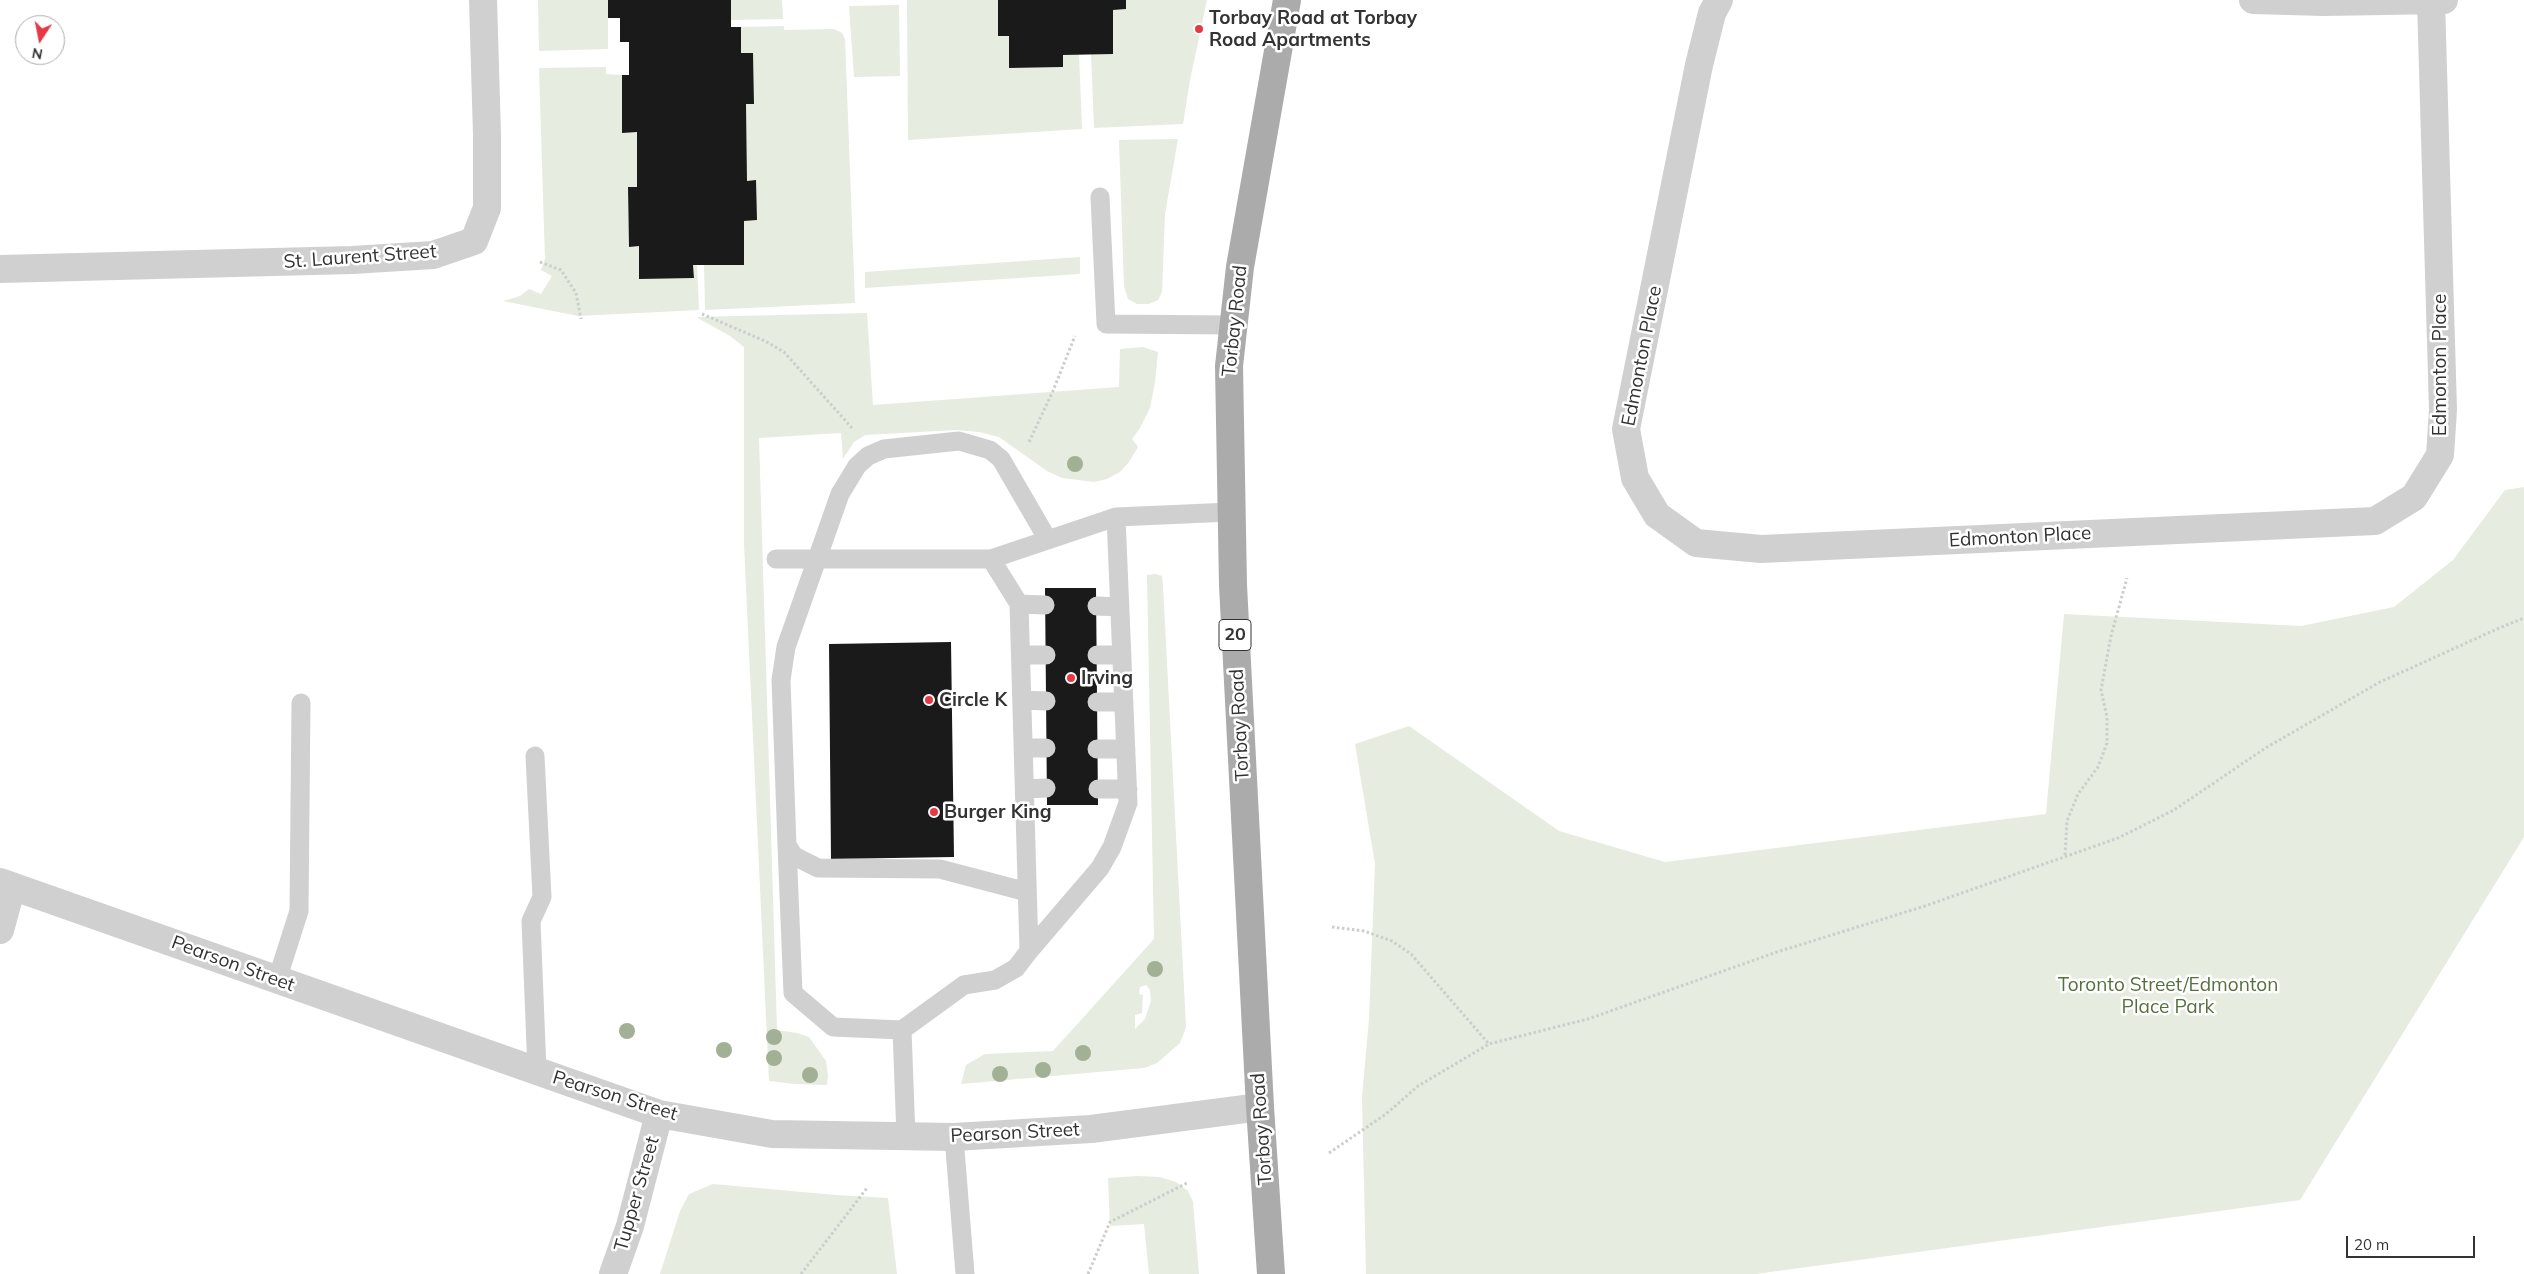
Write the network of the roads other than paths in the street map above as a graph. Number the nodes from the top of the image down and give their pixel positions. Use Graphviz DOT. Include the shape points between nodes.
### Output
graph roads {
  1 [pos="483,0"];
  2 [pos="1287,0"];
  3 [pos="1720,0"];
  4 [pos="2252,0"];
  5 [pos="2437,0"];
  6 [pos="1100,197"];
  7 [pos="0,269"];
  8 [pos="1233,325"];
  9 [pos="1231,512"];
  10 [pos="1116,517"];
  11 [pos="1048,540"];
  12 [pos="776,559"];
  13 [pos="817,559"];
  14 [pos="991,559"];
  15 [pos="1020,604"];
  16 [pos="1045,605"];
  17 [pos="1097,606"];
  18 [pos="1120,607"];
  19 [pos="1022,655"];
  20 [pos="1046,655"];
  21 [pos="1097,655"];
  22 [pos="1122,655"];
  23 [pos="1022,700"];
  24 [pos="1046,701"];
  25 [pos="1097,702"];
  26 [pos="1124,702"];
  27 [pos="301,703"];
  28 [pos="1024,748"];
  29 [pos="1046,748"];
  30 [pos="1097,749"];
  31 [pos="1126,749"];
  32 [pos="535,756"];
  33 [pos="1046,788"];
  34 [pos="1025,789"];
  35 [pos="1098,789"];
  36 [pos="1128,789"];
  37 [pos="787,845"];
  38 [pos="6,884"];
  39 [pos="1027,892"];
  40 [pos="0,930"];
  41 [pos="1029,951"];
  42 [pos="277,980"];
  43 [pos="902,1030"];
  44 [pos="537,1072"];
  45 [pos="1260,1107"];
  46 [pos="659,1114"];
  47 [pos="906,1137"];
  48 [pos="954,1137"];
  49 [pos="613,1274"];
  50 [pos="965,1274"];
  51 [pos="1271,1274"];
  1 -- 7 [label="street, St. Laurent Street" via="487,208 474,241 433,255 370,259"];
  2 -- 8 [label="main road, Torbay Road / 20" via="1240,267"];
  3 -- 5 [label="street, Edmonton Place" via="1712,13 1699,65 1626,430 1635,478 1657,515 1696,543 1761,549 2375,521 2414,497 2440,455 2443,410"];
  4 -- 5 [label="street, Edmonton Place"];
  6 -- 8 [label="lane" via="1106,324"];
  8 -- 9 [label="main road, Torbay Road / 20" via="1229,366"];
  9 -- 10 [label="lane"];
  9 -- 45 [label="main road, Torbay Road / 20"];
  10 -- 11 [label="lane"];
  10 -- 18 [label="lane"];
  11 -- 13 [label="lane" via="1001,459 990,450 959,441 884,448 868,456 853,472 840,494"];
  11 -- 14 [label="lane"];
  12 -- 13 [label="lane"];
  13 -- 14 [label="lane"];
  13 -- 37 [label="lane" via="786,647 781,680"];
  14 -- 15 [label="lane"];
  15 -- 16 [label="lane"];
  15 -- 19 [label="lane"];
  17 -- 18 [label="lane"];
  18 -- 22 [label="lane"];
  19 -- 20 [label="lane"];
  19 -- 23 [label="lane"];
  21 -- 22 [label="lane"];
  22 -- 26 [label="lane"];
  23 -- 24 [label="lane"];
  23 -- 28 [label="lane"];
  25 -- 26 [label="lane"];
  26 -- 31 [label="lane"];
  27 -- 42 [label="lane" via="299,911"];
  28 -- 29 [label="lane"];
  28 -- 34 [label="lane"];
  30 -- 31 [label="lane"];
  31 -- 36 [label="lane"];
  32 -- 44 [label="lane" via="542,897 531,921"];
  33 -- 34 [label="lane"];
  34 -- 39 [label="lane"];
  35 -- 36 [label="lane"];
  36 -- 41 [label="lane" via="1124,820 1100,868"];
  37 -- 39 [label="lane" via="794,856 818,868 940,869"];
  37 -- 43 [label="lane" via="793,993 833,1027"];
  38 -- 40 [label="street"];
  38 -- 42 [label="street, Pearson Street"];
  39 -- 41 [label="lane"];
  41 -- 43 [label="lane" via="1016,968 995,980 964,985"];
  42 -- 44 [label="street, Pearson Street"];
  43 -- 47 [label="lane"];
  44 -- 46 [label="street, Pearson Street"];
  45 -- 48 [label="street, Pearson Street" via="1091,1129"];
  45 -- 51 [label="main road, Torbay Road / 20"];
  46 -- 47 [label="street, Pearson Street" via="772,1134"];
  46 -- 49 [label="street, Tupper Street" via="630,1226"];
  47 -- 48 [label="street, Pearson Street"];
  48 -- 50 [label="lane"];
}
